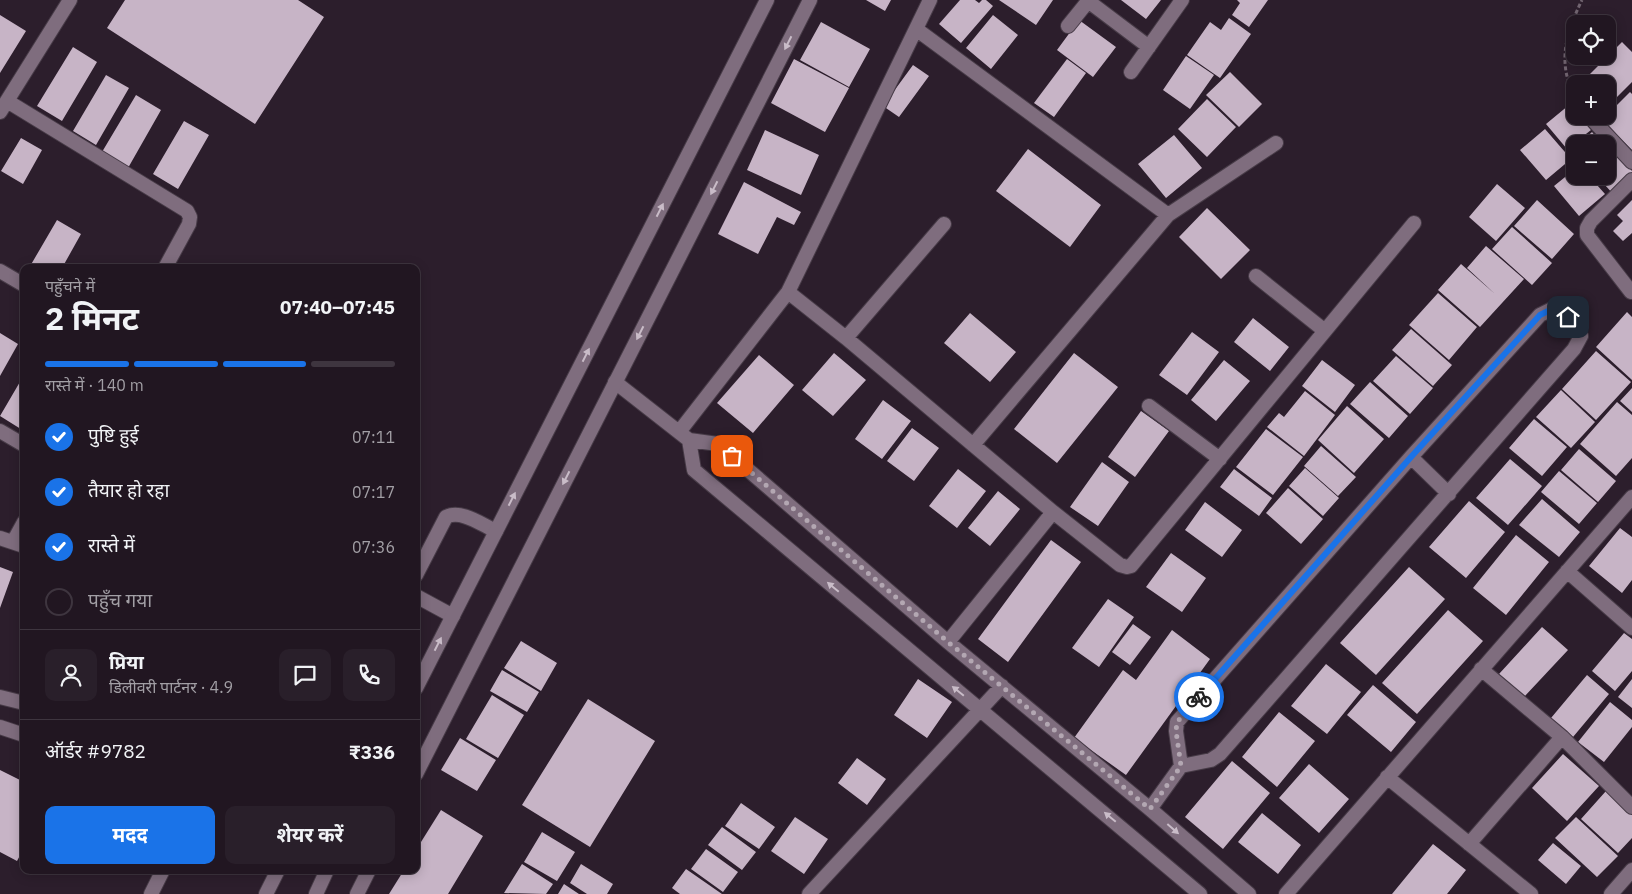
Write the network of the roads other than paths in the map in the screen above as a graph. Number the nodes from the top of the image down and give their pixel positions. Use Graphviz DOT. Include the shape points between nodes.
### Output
graph roads {
  1 [pos="70,0"];
  2 [pos="767,0"];
  3 [pos="810,0"];
  4 [pos="930,0"];
  5 [pos="1088,0"];
  6 [pos="1182,0"];
  7 [pos="1068,26"];
  8 [pos="916,28"];
  9 [pos="1149,47"];
  10 [pos="1131,72"];
  11 [pos="4,107"];
  12 [pos="1597,125"];
  13 [pos="1276,143"];
  14 [pos="1632,162"];
  15 [pos="1632,180"];
  16 [pos="1168,215"];
  17 [pos="1414,223"];
  18 [pos="944,224"];
  19 [pos="167,264"];
  20 [pos="0,271"];
  21 [pos="1256,276"];
  22 [pos="20,283"];
  23 [pos="788,292"];
  24 [pos="1632,293"];
  25 [pos="1325,331"];
  26 [pos="846,338"];
  27 [pos="615,382"];
  28 [pos="1149,406"];
  29 [pos="0,431"];
  30 [pos="684,436"];
  31 [pos="20,443"];
  32 [pos="973,445"];
  33 [pos="1411,457"];
  34 [pos="1220,459"];
  35 [pos="1449,494"];
  36 [pos="1632,497"];
  37 [pos="1053,512"];
  38 [pos="20,529"];
  39 [pos="496,531"];
  40 [pos="12,542"];
  41 [pos="420,567"];
  42 [pos="1567,571"];
  43 [pos="420,598"];
  44 [pos="453,616"];
  45 [pos="1632,628"];
  46 [pos="948,642"];
  47 [pos="1481,670"];
  48 [pos="420,680"];
  49 [pos="1002,686"];
  50 [pos="0,697"];
  51 [pos="20,702"];
  52 [pos="980,709"];
  53 [pos="0,728"];
  54 [pos="20,734"];
  55 [pos="1562,737"];
  56 [pos="420,766"];
  57 [pos="1181,766"];
  58 [pos="1387,777"];
  59 [pos="1632,808"];
  60 [pos="1150,809"];
  61 [pos="1469,844"];
  62 [pos="1632,870"];
  63 [pos="161,874"];
  64 [pos="276,874"];
  65 [pos="325,874"];
  66 [pos="367,874"];
  67 [pos="150,894"];
  68 [pos="266,894"];
  69 [pos="316,894"];
  70 [pos="357,894"];
  71 [pos="809,894"];
  72 [pos="1200,894"];
  73 [pos="1249,894"];
  74 [pos="1286,894"];
  75 [pos="1531,894"];
  76 [pos="1611,894"];
  1 -- 11 [label="street"];
  39 -- 2 [label="street, one-way"];
  3 -- 27 [label="street, one-way"];
  4 -- 8 [label="street"];
  5 -- 7 [label="street"];
  5 -- 9 [label="street"];
  6 -- 9 [label="street"];
  8 -- 16 [label="street"];
  8 -- 23 [label="street"];
  9 -- 10 [label="street"];
  11 -- 19 [label="street" via="187,211 189,224"];
  12 -- 14 [label="street"];
  13 -- 16 [label="street"];
  15 -- 24 [label="street" via="1592,221 1587,235"];
  16 -- 32 [label="street"];
  17 -- 25 [label="street"];
  18 -- 26 [label="street"];
  20 -- 22 [label="street"];
  21 -- 25 [label="street"];
  23 -- 26 [label="street"];
  23 -- 30 [label="street"];
  25 -- 34 [label="street"];
  26 -- 32 [label="street"];
  27 -- 30 [label="street"];
  27 -- 56 [label="street, one-way"];
  28 -- 34 [label="street"];
  29 -- 31 [label="street"];
  30 -- 46 [label="street" via="718,444"];
  52 -- 30 [label="street, one-way" via="694,470"];
  32 -- 37 [label="street"];
  33 -- 35 [label="street"];
  33 -- 35 [label="street" via="1540,315 1552,309 1568,317 1581,336 1574,350"];
  33 -- 57 [label="street" via="1177,722"];
  34 -- 37 [label="street" via="1135,562 1127,567 1120,565"];
  35 -- 57 [label="street" via="1220,754 1212,760"];
  36 -- 42 [label="street"];
  37 -- 46 [label="street"];
  38 -- 40 [label="street"];
  39 -- 41 [label="street" via="452,514 446,517"];
  39 -- 44 [label="street"];
  42 -- 45 [label="street"];
  42 -- 47 [label="street"];
  43 -- 44 [label="street"];
  48 -- 44 [label="street, one-way"];
  46 -- 49 [label="street"];
  47 -- 55 [label="street"];
  47 -- 58 [label="street"];
  49 -- 52 [label="street"];
  49 -- 60 [label="street"];
  50 -- 51 [label="street"];
  52 -- 71 [label="street"];
  72 -- 52 [label="street, one-way"];
  53 -- 54 [label="street"];
  55 -- 59 [label="street"];
  55 -- 61 [label="street"];
  57 -- 60 [label="street"];
  58 -- 61 [label="street"];
  58 -- 74 [label="street"];
  60 -- 73 [label="street, one-way"];
  61 -- 75 [label="street"];
  62 -- 76 [label="street"];
  63 -- 67 [label="street"];
  64 -- 68 [label="street"];
  65 -- 69 [label="street"];
  66 -- 70 [label="street"];
}
